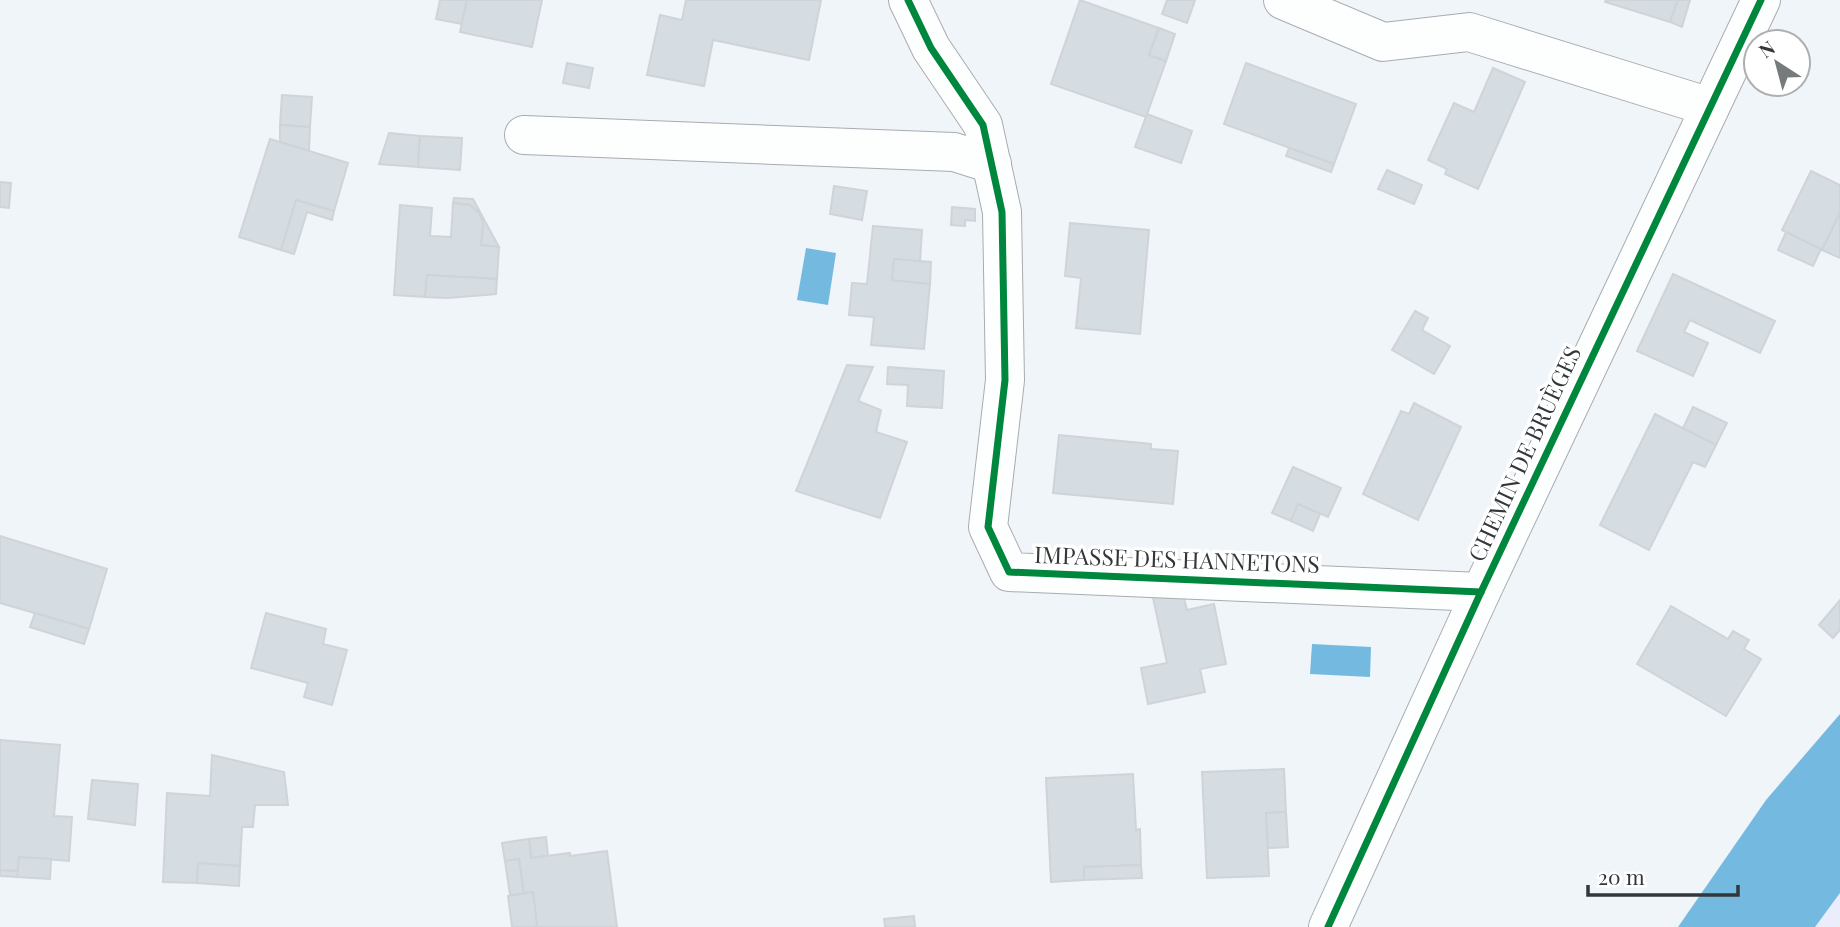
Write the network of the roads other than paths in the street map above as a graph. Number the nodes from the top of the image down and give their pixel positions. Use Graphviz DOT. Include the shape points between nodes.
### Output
graph roads {
  1 [pos="908,0"];
  2 [pos="1283,0"];
  3 [pos="1761,0"];
  4 [pos="1710,107"];
  5 [pos="524,135"];
  6 [pos="992,164"];
  7 [pos="1481,592"];
  8 [pos="1328,927"];
  1 -- 6 [label="street, IMPASSE DES HANNETONS" via="931,48 983,125"];
  2 -- 4 [label="street" via="1383,42 1469,33"];
  3 -- 4 [label="street, CHEMIN DE BRUÈGES"];
  4 -- 7 [label="street, CHEMIN DE BRUÈGES"];
  5 -- 6 [label="street" via="954,152"];
  6 -- 7 [label="street, IMPASSE DES HANNETONS" via="1002,212 1005,380 988,527 1009,572"];
  7 -- 8 [label="street, CHEMIN DE BRUÈGES"];
}
